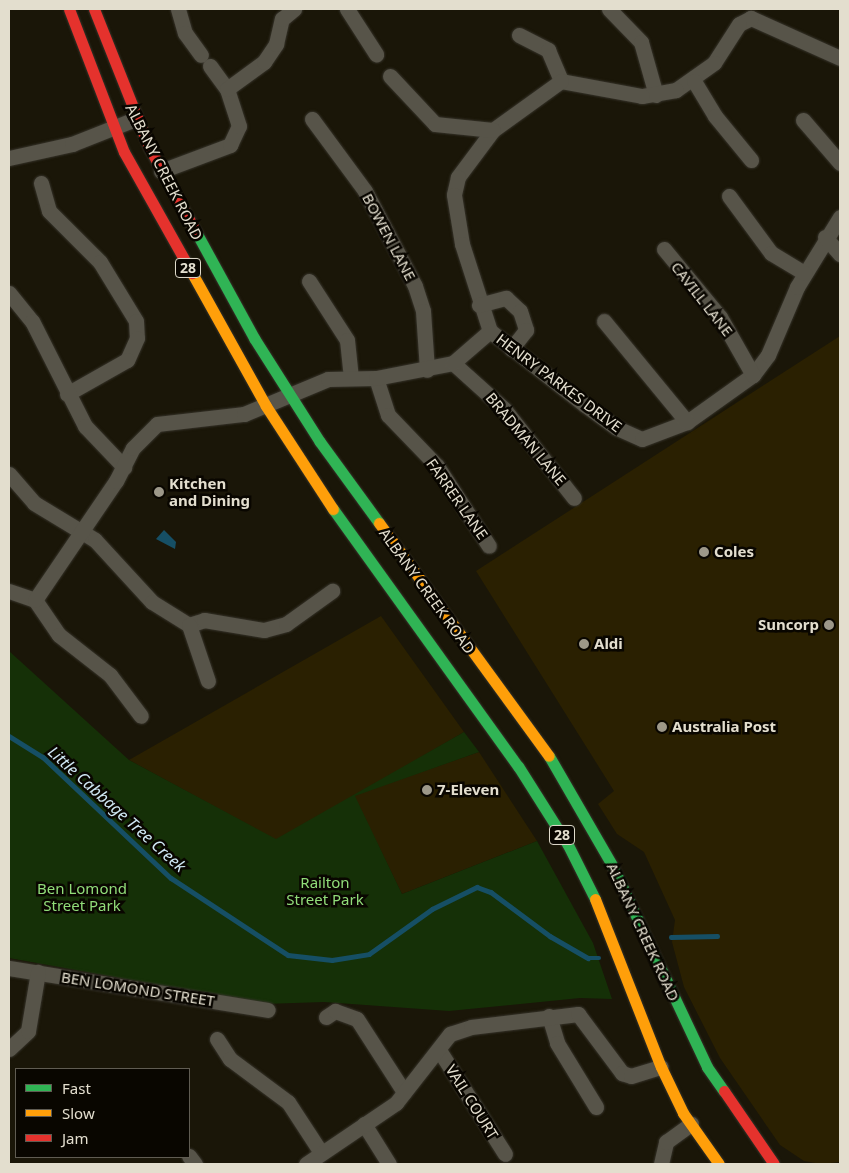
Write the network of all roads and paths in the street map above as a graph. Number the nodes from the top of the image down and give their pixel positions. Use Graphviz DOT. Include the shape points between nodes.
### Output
graph roads {
  1 [pos="68,9"];
  2 [pos="95,9"];
  3 [pos="178,9"];
  4 [pos="294,9"];
  5 [pos="347,9"];
  6 [pos="609,9"];
  7 [pos="739,14"];
  8 [pos="519,34"];
  9 [pos="376,54"];
  10 [pos="840,58"];
  11 [pos="390,76"];
  12 [pos="561,81"];
  13 [pos="694,81"];
  14 [pos="227,89"];
  15 [pos="656,95"];
  16 [pos="135,118"];
  17 [pos="312,120"];
  18 [pos="803,120"];
  19 [pos="112,128"];
  20 [pos="493,130"];
  21 [pos="9,158"];
  22 [pos="751,160"];
  23 [pos="840,162"];
  24 [pos="161,171"];
  25 [pos="40,183"];
  26 [pos="729,196"];
  27 [pos="840,216"];
  28 [pos="825,236"];
  29 [pos="664,249"];
  30 [pos="840,254"];
  31 [pos="804,274"];
  32 [pos="309,280"];
  33 [pos="9,293"];
  34 [pos="480,305"];
  35 [pos="604,321"];
  36 [pos="490,331"];
  37 [pos="511,349"];
  38 [pos="453,363"];
  39 [pos="427,370"];
  40 [pos="753,375"];
  41 [pos="351,378"];
  42 [pos="376,378"];
  43 [pos="67,394"];
  44 [pos="289,397"];
  45 [pos="266,406"];
  46 [pos="687,422"];
  47 [pos="124,467"];
  48 [pos="9,474"];
  49 [pos="574,498"];
  50 [pos="82,533"];
  51 [pos="489,546"];
  52 [pos="9,591"];
  53 [pos="332,591"];
  54 [pos="35,600"];
  55 [pos="189,625"];
  56 [pos="208,681"];
  57 [pos="141,716"];
  58 [pos="9,968"];
  59 [pos="38,972"];
  60 [pos="268,1010"];
  61 [pos="549,1016"];
  62 [pos="326,1017"];
  63 [pos="217,1039"];
  64 [pos="9,1049"];
  65 [pos="439,1050"];
  66 [pos="661,1067"];
  67 [pos="404,1092"];
  68 [pos="596,1107"];
  69 [pos="364,1124"];
  70 [pos="690,1124"];
  71 [pos="320,1151"];
  72 [pos="505,1154"];
  73 [pos="306,1164"];
  74 [pos="389,1164"];
  75 [pos="661,1164"];
  76 [pos="718,1164"];
  77 [pos="774,1164"];
  1 -- 19 [label="main road, ALBANY CREEK ROAD / 28"];
  2 -- 16 [label="main road, ALBANY CREEK ROAD / 28"];
  3 -- 14 [label="street" via="184,33"];
  4 -- 14 [label="street" via="282,19 276,44 264,62"];
  5 -- 9 [label="street"];
  6 -- 15 [label="street" via="641,42"];
  7 -- 10 [label="street" via="770,23 807,46"];
  7 -- 13 [label="street" via="729,46"];
  8 -- 12 [label="street" via="548,50"];
  11 -- 20 [label="street" via="435,124"];
  12 -- 15 [label="street"];
  12 -- 20 [label="street, HENRY PARKES DRIVE"];
  13 -- 15 [label="street"];
  13 -- 22 [label="street"];
  14 -- 24 [label="street" via="239,126 230,145"];
  16 -- 19 [label="street"];
  16 -- 24 [label="main road, ALBANY CREEK ROAD / 28"];
  17 -- 39 [label="street, BOWEN LANE" via="365,191 415,286 425,327"];
  18 -- 23 [label="street"];
  19 -- 21 [label="street" via="72,144"];
  19 -- 45 [label="main road, ALBANY CREEK ROAD / 28"];
  20 -- 34 [label="street, HENRY PARKES DRIVE" via="458,177 454,195"];
  24 -- 44 [label="main road, ALBANY CREEK ROAD / 28"];
  25 -- 43 [label="street" via="49,211 100,262 136,321 138,338 126,360"];
  26 -- 31 [label="street" via="771,253"];
  27 -- 28 [label="street, HENRY PARKES DRIVE"];
  28 -- 30 [label="street"];
  28 -- 31 [label="street, HENRY PARKES DRIVE"];
  29 -- 40 [label="street, CAVILL LANE" via="720,317"];
  31 -- 40 [label="street, HENRY PARKES DRIVE" via="768,355"];
  32 -- 41 [label="street" via="347,340"];
  33 -- 43 [label="street" via="22,303"];
  34 -- 36 [label="street, HENRY PARKES DRIVE"];
  34 -- 37 [label="street" via="506,298 520,311 526,330"];
  35 -- 46 [label="street"];
  36 -- 37 [label="street, HENRY PARKES DRIVE"];
  36 -- 38 [label="street"];
  37 -- 46 [label="street, HENRY PARKES DRIVE" via="630,435 653,436"];
  38 -- 39 [label="street"];
  38 -- 49 [label="street, BRADMAN LANE" via="504,410"];
  39 -- 42 [label="street"];
  40 -- 46 [label="street, HENRY PARKES DRIVE"];
  41 -- 42 [label="street"];
  41 -- 44 [label="street" via="328,379"];
  42 -- 51 [label="street, FARRER LANE" via="388,415 437,466"];
  43 -- 47 [label="street" via="85,426"];
  44 -- 45 [label="street"];
  44 -- 77 [label="main road, ALBANY CREEK ROAD / 28" via="544,748 607,855 707,1067"];
  45 -- 47 [label="street" via="244,414 156,424 142,435"];
  45 -- 66 [label="main road, ALBANY CREEK ROAD / 28" via="328,502 558,827 605,919"];
  47 -- 50 [label="street"];
  48 -- 50 [label="street" via="34,503"];
  50 -- 54 [label="street"];
  50 -- 55 [label="street" via="95,540 152,602"];
  52 -- 54 [label="street"];
  53 -- 55 [label="street" via="286,624 264,630 204,620"];
  54 -- 57 [label="street" via="59,634 110,675"];
  55 -- 56 [label="street"];
  58 -- 59 [label="street, BEN LOMOND STREET"];
  59 -- 60 [label="street, BEN LOMOND STREET"];
  59 -- 64 [label="street" via="28,1031"];
  61 -- 65 [label="street" via="471,1027 450,1034"];
  61 -- 66 [label="street" via="578,1014 622,1074 631,1076"];
  61 -- 68 [label="street" via="557,1043"];
  62 -- 67 [label="street" via="335,1011 357,1019"];
  63 -- 71 [label="street" via="230,1059 288,1102"];
  65 -- 67 [label="street"];
  65 -- 72 [label="street, VAIL COURT"];
  66 -- 70 [label="main road, ALBANY CREEK ROAD / 28"];
  67 -- 69 [label="street"];
  69 -- 71 [label="street"];
  69 -- 74 [label="street"];
  70 -- 75 [label="street" via="667,1140"];
  70 -- 76 [label="main road, ALBANY CREEK ROAD / 28"];
  71 -- 73 [label="street"];
}
